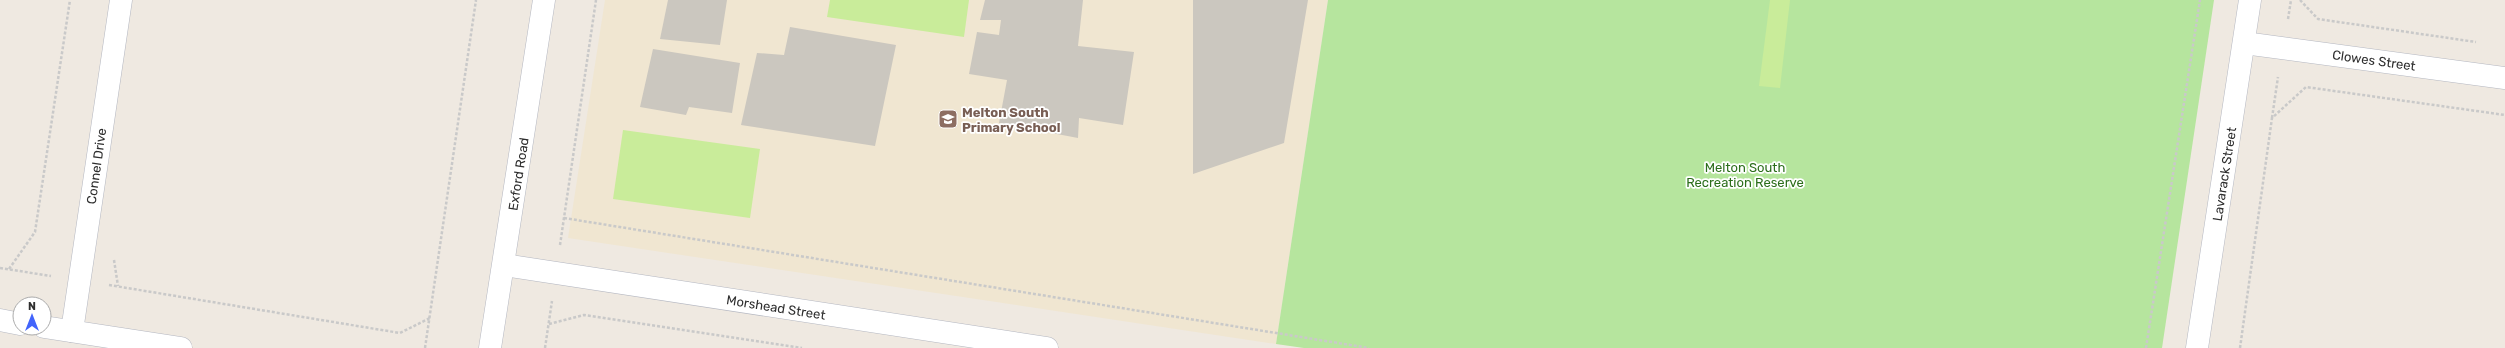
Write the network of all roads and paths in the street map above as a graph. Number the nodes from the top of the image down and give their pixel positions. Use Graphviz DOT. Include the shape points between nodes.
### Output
graph roads {
  1 [pos="70,0"];
  2 [pos="121,0"];
  3 [pos="476,0"];
  4 [pos="544,0"];
  5 [pos="596,0"];
  6 [pos="2200,0"];
  7 [pos="2250,0"];
  8 [pos="2300,0"];
  9 [pos="2244,43"];
  10 [pos="2482,43"];
  11 [pos="2505,78"];
  12 [pos="2505,115"];
  13 [pos="564,218"];
  14 [pos="504,265"];
  15 [pos="0,268"];
  16 [pos="9,270"];
  17 [pos="556,273"];
  18 [pos="79,280"];
  19 [pos="430,318"];
  20 [pos="0,320"];
  21 [pos="12,322"];
  22 [pos="548,324"];
  23 [pos="52,328"];
  24 [pos="72,331"];
  25 [pos="181,348"];
  26 [pos="425,348"];
  27 [pos="490,348"];
  28 [pos="545,348"];
  29 [pos="802,348"];
  30 [pos="1047,348"];
  31 [pos="1369,348"];
  32 [pos="2146,348"];
  33 [pos="2197,348"];
  34 [pos="2240,348"];
  1 -- 16 [label="path" via="35,232"];
  2 -- 18 [label="street, Connel Drive"];
  3 -- 19 [label="path"];
  4 -- 14 [label="street, Exford Road"];
  5 -- 13 [label="path"];
  6 -- 32 [label="path"];
  7 -- 9 [label="street, Lavarack Street"];
  8 -- 10 [label="path" via="2318,19"];
  9 -- 11 [label="street, Clowes Street"];
  9 -- 33 [label="street, Lavarack Street"];
  12 -- 34 [label="path" via="2306,87 2272,118"];
  13 -- 17 [label="path"];
  13 -- 31 [label="path"];
  14 -- 17 [label="street, Morshead Street"];
  14 -- 27 [label="street, Exford Road"];
  15 -- 16 [label="path"];
  16 -- 18 [label="path"];
  17 -- 22 [label="path"];
  17 -- 30 [label="street, Morshead Street"];
  18 -- 19 [label="path" via="400,333"];
  18 -- 24 [label="street, Connel Drive"];
  19 -- 26 [label="path"];
  20 -- 21 [label="street"];
  22 -- 28 [label="path"];
  22 -- 29 [label="path" via="584,315"];
  23 -- 24 [label="street"];
  24 -- 25 [label="street"];
}
